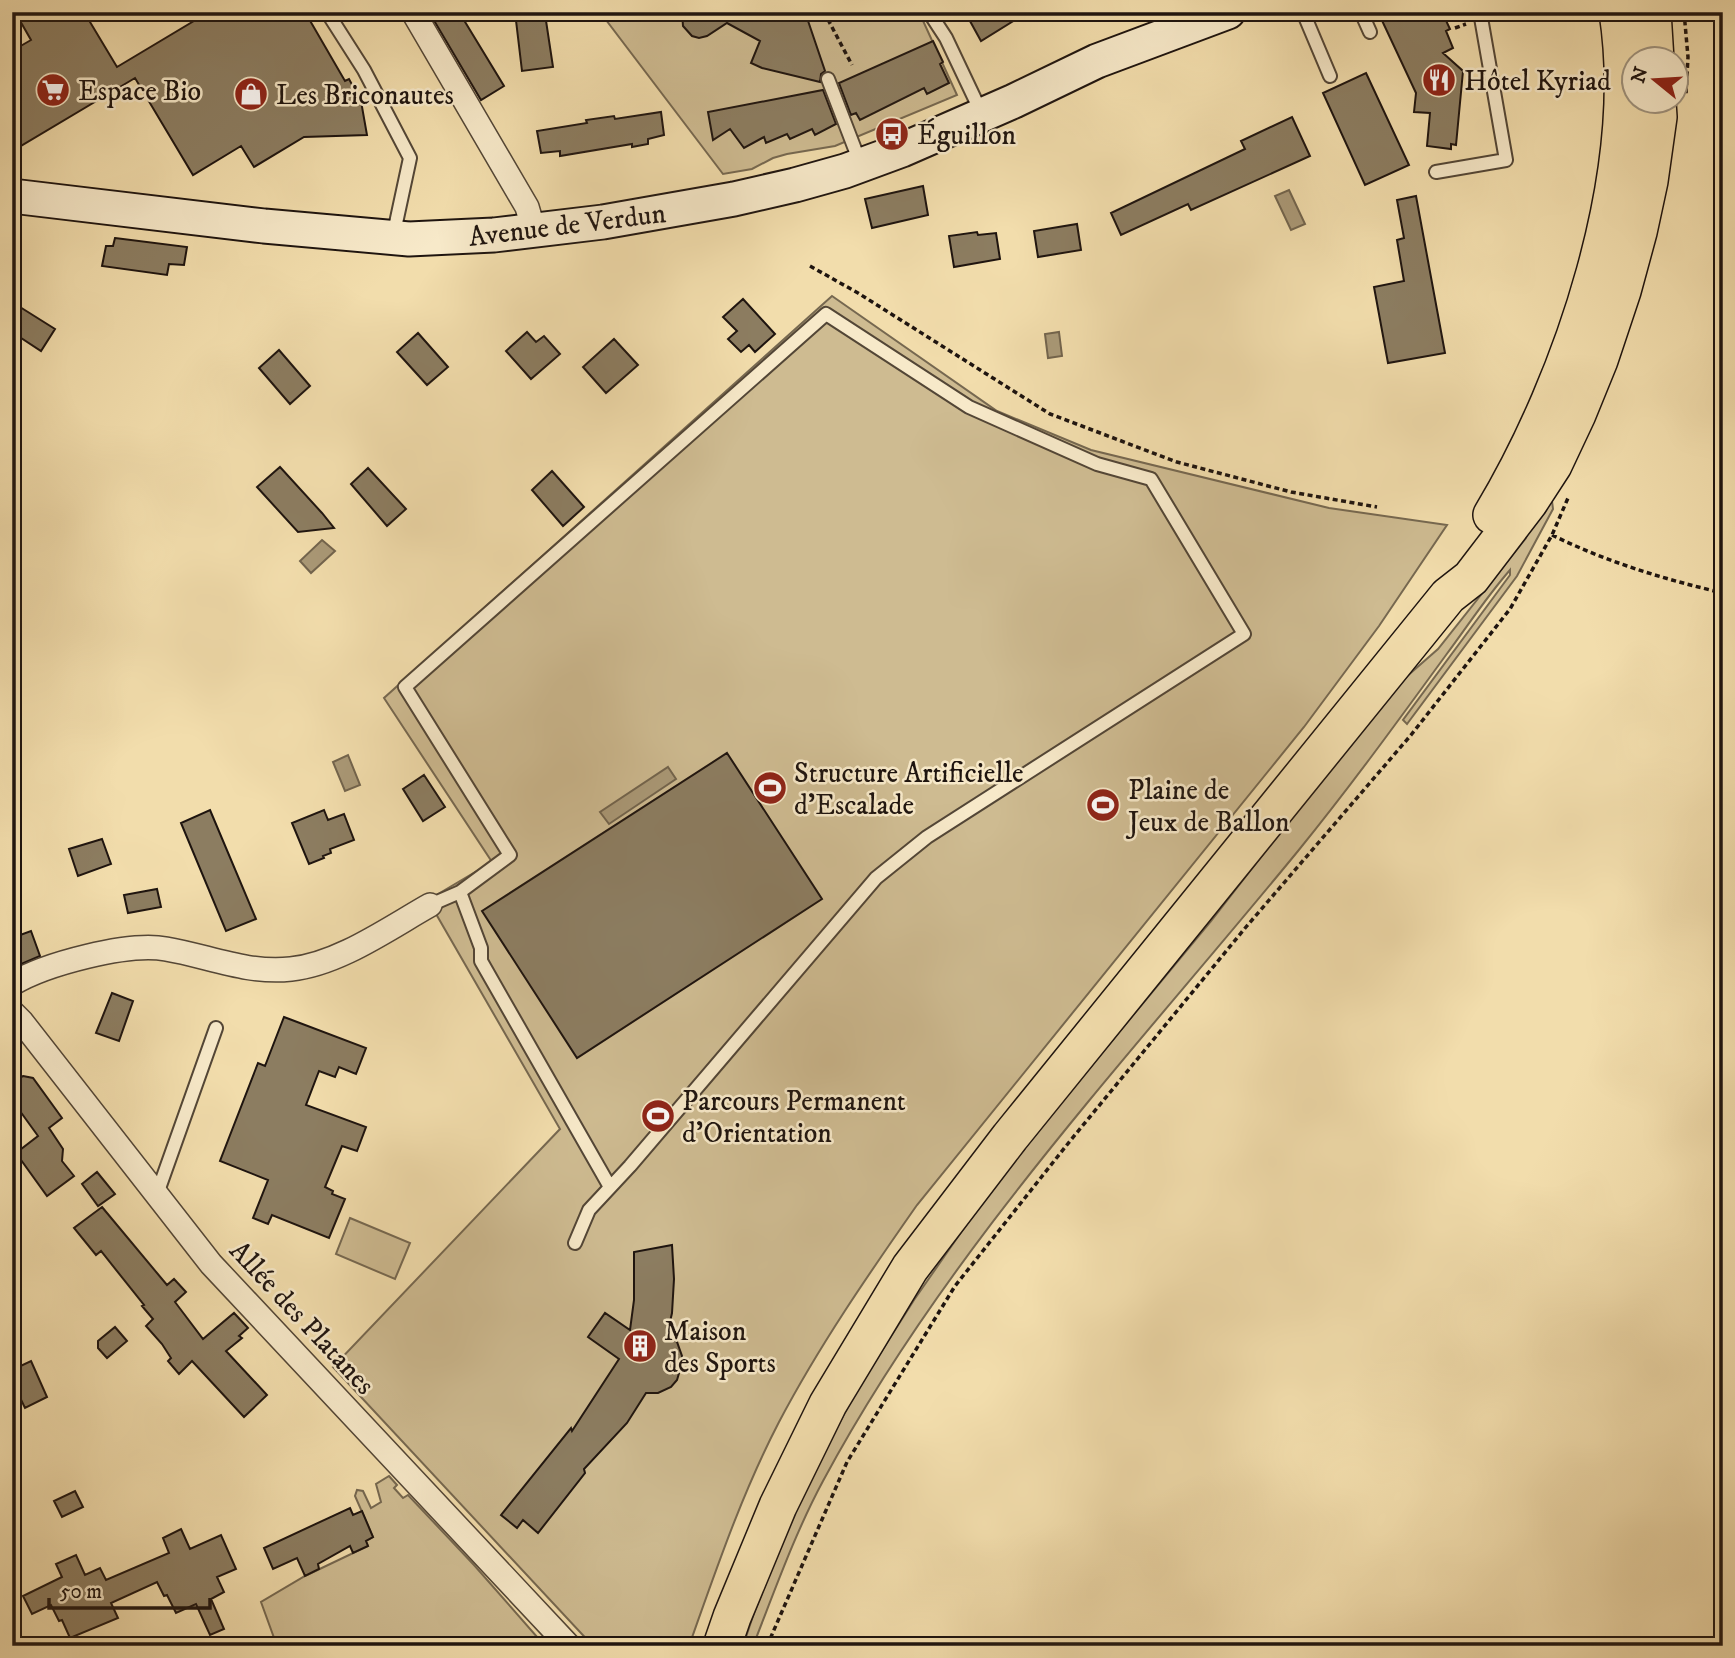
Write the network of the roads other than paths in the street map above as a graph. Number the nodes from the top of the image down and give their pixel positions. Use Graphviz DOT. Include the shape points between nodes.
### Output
graph roads {
  1 [pos="327,12"];
  2 [pos="413,12"];
  3 [pos="929,12"];
  4 [pos="1187,12"];
  5 [pos="1228,12"];
  6 [pos="1303,12"];
  7 [pos="1361,12"];
  8 [pos="1480,12"];
  9 [pos="1618,12"];
  10 [pos="1652,12"];
  11 [pos="1370,32"];
  12 [pos="1654,46"];
  13 [pos="1097,61"];
  14 [pos="1330,76"];
  15 [pos="828,79"];
  16 [pos="982,115"];
  17 [pos="1658,116"];
  18 [pos="861,165"];
  19 [pos="1436,172"];
  20 [pos="12,196"];
  21 [pos="534,231"];
  22 [pos="393,237"];
  23 [pos="1448,596"];
  24 [pos="460,892"];
  25 [pos="430,905"];
  26 [pos="12,984"];
  27 [pos="12,1012"];
  28 [pos="216,1028"];
  29 [pos="610,1187"];
  30 [pos="157,1194"];
  31 [pos="575,1243"];
  32 [pos="569,1646"];
  33 [pos="722,1646"];
  1 -- 22 [label="lane" via="364,70 410,158"];
  2 -- 21 [label="street" via="527,207"];
  3 -- 16 [label="lane"];
  4 -- 13 [label="main road, Avenue de Verdun"];
  5 -- 13 [label="main road, Avenue de Verdun"];
  6 -- 14 [label="lane"];
  7 -- 11 [label="lane"];
  8 -- 19 [label="lane" via="1506,160"];
  9 -- 23 [label="main road" via="1624,96 1616,168 1593,278 1558,386 1534,440"];
  10 -- 12 [label="main road"];
  13 -- 16 [label="main road, Avenue de Verdun"];
  15 -- 18 [label="lane"];
  16 -- 18 [label="main road, Avenue de Verdun"];
  17 -- 23 [label="main road" via="1649,181 1622,291 1577,414 1529,502 1471,578"];
  18 -- 21 [label="main road, Avenue de Verdun" via="734,199"];
  20 -- 22 [label="main road, Avenue de Verdun"];
  21 -- 22 [label="main road, Avenue de Verdun" via="447,239"];
  23 -- 33 [label="main road" via="1010,1137 910,1268 822,1415 778,1506"];
  24 -- 25 [label="lane"];
  24 -- 29 [label="lane" via="481,948 481,961"];
  24 -- 29 [label="lane" via="510,855 405,687 826,314 969,407 1097,464 1152,479 1244,634 927,837 876,878"];
  25 -- 26 [label="street" via="339,955 294,969 247,969 163,948 125,948 37,972"];
  27 -- 30 [label="street, Allée des Platanes"];
  28 -- 30 [label="lane"];
  29 -- 31 [label="lane" via="589,1210"];
  30 -- 32 [label="street, Allée des Platanes" via="211,1264"];
}
